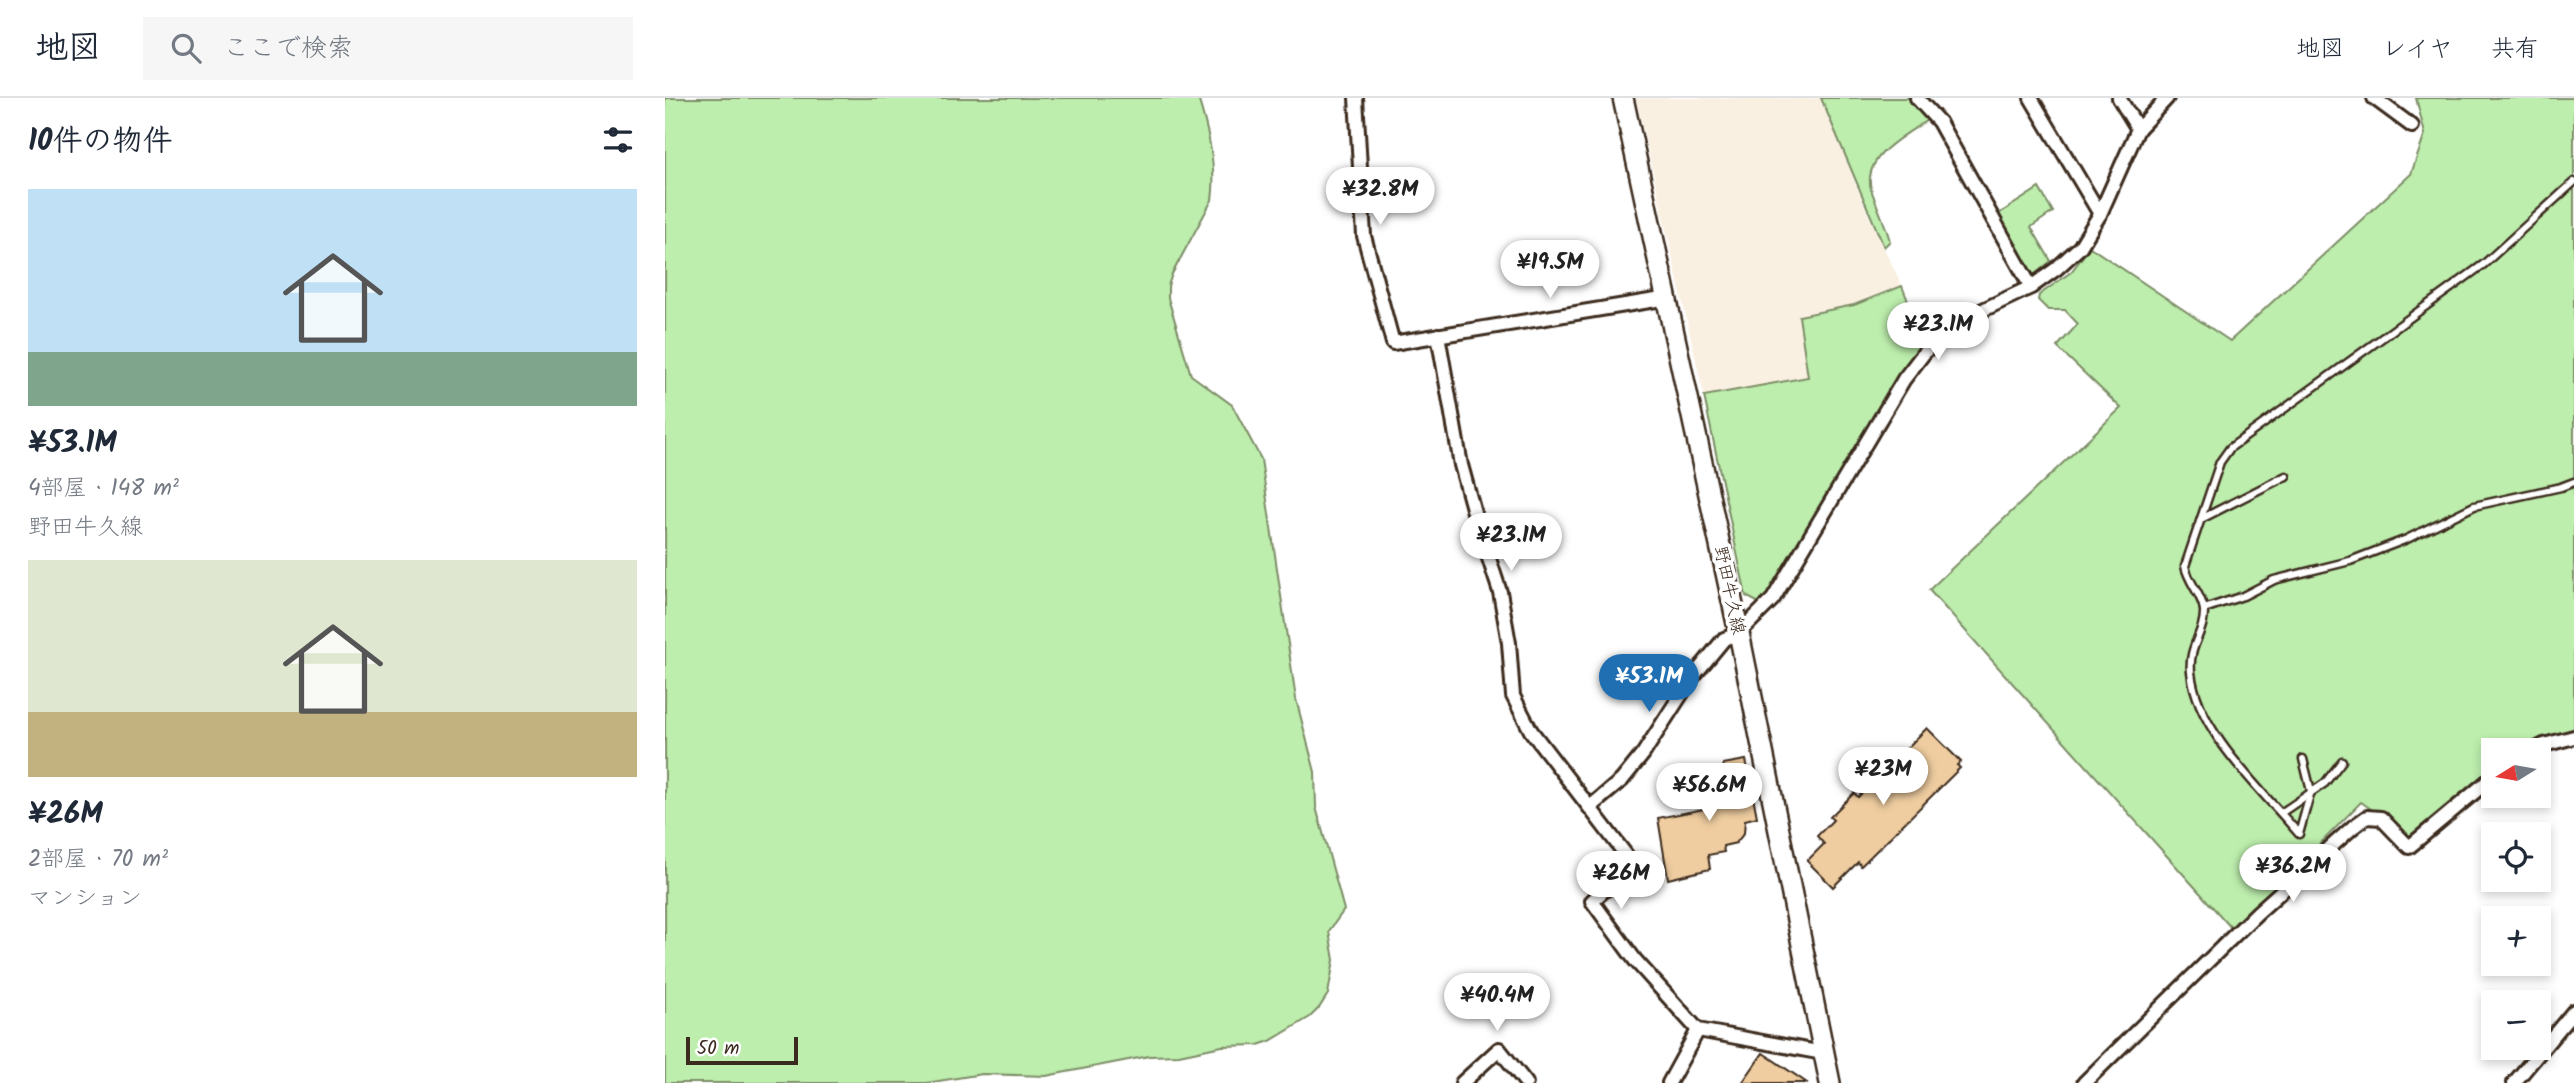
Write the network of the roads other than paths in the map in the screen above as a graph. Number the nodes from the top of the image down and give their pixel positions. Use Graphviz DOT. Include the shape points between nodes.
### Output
graph roads {
  1 [pos="1356,98"];
  2 [pos="1623,98"];
  3 [pos="1917,98"];
  4 [pos="2031,98"];
  5 [pos="2119,98"];
  6 [pos="2167,98"];
  7 [pos="2374,98"];
  8 [pos="2412,126"];
  9 [pos="2139,129"];
  10 [pos="2574,182"];
  11 [pos="2100,214"];
  12 [pos="2031,287"];
  13 [pos="1668,298"];
  14 [pos="1438,335"];
  15 [pos="2286,476"];
  16 [pos="2574,482"];
  17 [pos="2201,519"];
  18 [pos="2204,609"];
  19 [pos="1739,633"];
  20 [pos="2574,737"];
  21 [pos="2551,743"];
  22 [pos="2303,760"];
  23 [pos="2342,761"];
  24 [pos="2481,787"];
  25 [pos="2311,791"];
  26 [pos="1590,807"];
  27 [pos="2281,813"];
  28 [pos="2574,1011"];
  29 [pos="1697,1030"];
  30 [pos="1823,1053"];
  31 [pos="1462,1083"];
  32 [pos="1526,1083"];
  33 [pos="1669,1083"];
  34 [pos="1830,1083"];
  35 [pos="2084,1083"];
  36 [pos="2515,1083"];
  1 -- 14 [label="street" via="1364,236 1393,343"];
  2 -- 13 [label="main road, 野田牛久線"];
  3 -- 12 [label="street" via="1939,122"];
  4 -- 11 [label="street"];
  5 -- 9 [label="street"];
  6 -- 9 [label="street"];
  7 -- 8 [label="street"];
  9 -- 11 [label="street"];
  10 -- 17 [label="lane" via="2484,264 2230,448 2220,462"];
  11 -- 12 [label="street" via="2080,247"];
  12 -- 19 [label="street" via="1937,336 1904,379 1773,599"];
  13 -- 14 [label="street"];
  13 -- 19 [label="main road, 野田牛久線"];
  14 -- 26 [label="street" via="1461,465 1500,592 1513,696 1531,731"];
  15 -- 17 [label="lane"];
  16 -- 18 [label="lane" via="2474,506 2350,561 2274,580"];
  17 -- 18 [label="lane" via="2185,566"];
  18 -- 27 [label="lane" via="2202,628 2191,650 2190,671 2198,706 2212,730"];
  19 -- 26 [label="street" via="1724,639 1691,679 1643,754 1622,780"];
  19 -- 30 [label="main road, 野田牛久線"];
  20 -- 21 [label="street"];
  22 -- 25 [label="lane"];
  23 -- 25 [label="lane" via="2325,783"];
  24 -- 35 [label="street" via="2409,847 2381,818 2367,817 2353,827 2257,913"];
  25 -- 27 [label="lane"];
  25 -- 27 [label="lane" via="2299,834"];
  26 -- 29 [label="street" via="1626,855 1623,874 1593,901 1635,960"];
  28 -- 36 [label="street"];
  29 -- 30 [label="street"];
  29 -- 33 [label="street"];
  30 -- 34 [label="main road, 野田牛久線"];
  31 -- 32 [label="street" via="1499,1049"];
}
